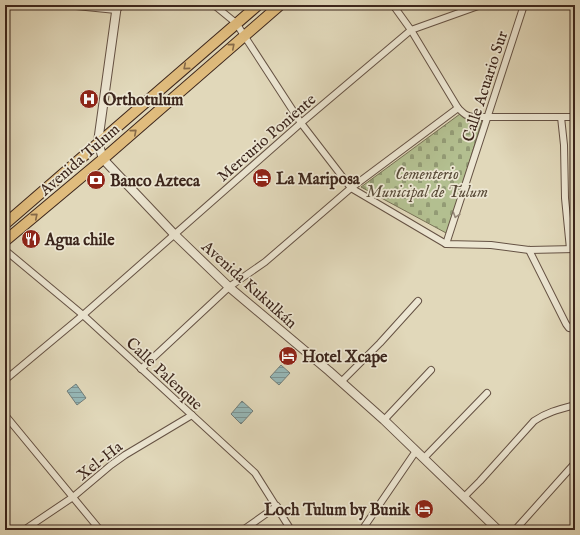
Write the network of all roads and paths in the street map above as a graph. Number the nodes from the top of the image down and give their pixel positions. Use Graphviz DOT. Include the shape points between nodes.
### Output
graph roads {
  1 [pos="66,5"];
  2 [pos="214,5"];
  3 [pos="258,5"];
  4 [pos="280,5"];
  5 [pos="393,5"];
  6 [pos="481,5"];
  7 [pos="524,5"];
  8 [pos="119,7"];
  9 [pos="236,23"];
  10 [pos="411,30"];
  11 [pos="244,36"];
  12 [pos="458,108"];
  13 [pos="488,117"];
  14 [pos="561,117"];
  15 [pos="575,117"];
  16 [pos="301,123"];
  17 [pos="98,142"];
  18 [pos="102,159"];
  19 [pos="351,188"];
  20 [pos="5,224"];
  21 [pos="174,234"];
  22 [pos="5,241"];
  23 [pos="446,244"];
  24 [pos="573,249"];
  25 [pos="5,250"];
  26 [pos="529,250"];
  27 [pos="229,287"];
  28 [pos="418,301"];
  29 [pos="84,315"];
  30 [pos="575,329"];
  31 [pos="142,369"];
  32 [pos="431,370"];
  33 [pos="5,380"];
  34 [pos="341,382"];
  35 [pos="487,393"];
  36 [pos="575,405"];
  37 [pos="5,415"];
  38 [pos="192,415"];
  39 [pos="384,420"];
  40 [pos="416,451"];
  41 [pos="424,458"];
  42 [pos="575,463"];
  43 [pos="73,497"];
  44 [pos="464,497"];
  45 [pos="277,506"];
  46 [pos="24,530"];
  47 [pos="100,530"];
  48 [pos="243,530"];
  49 [pos="291,530"];
  50 [pos="362,530"];
  51 [pos="498,530"];
  52 [pos="515,530"];
  1 -- 8 [label="street"];
  2 -- 9 [label="street"];
  3 -- 9 [label="main road, Avenida Tulum"];
  4 -- 11 [label="main road, Avenida Tulum"];
  5 -- 10 [label="street"];
  6 -- 10 [label="street, Mercurio Poniente"];
  7 -- 13 [label="street, Calle Acuario Sur"];
  8 -- 17 [label="street"];
  9 -- 11 [label="street"];
  9 -- 17 [label="main road, Avenida Tulum, one-way"];
  10 -- 12 [label="street"];
  10 -- 16 [label="street, Mercurio Poniente"];
  11 -- 16 [label="street"];
  18 -- 11 [label="main road, Avenida Tulum, one-way"];
  12 -- 13 [label="street" via="469,117"];
  12 -- 19 [label="street"];
  13 -- 14 [label="street"];
  13 -- 23 [label="street, Calle Acuario Sur, one-way"];
  14 -- 15 [label="street"];
  14 -- 24 [label="street" via="565,198"];
  16 -- 19 [label="street"];
  16 -- 21 [label="street, Mercurio Poniente"];
  17 -- 18 [label="street"];
  17 -- 20 [label="main road, Avenida Tulum"];
  18 -- 21 [label="street, Avenida Kukulkán"];
  22 -- 18 [label="main road, Avenida Tulum, one-way"];
  19 -- 23 [label="street"];
  19 -- 27 [label="street" via="265,262"];
  21 -- 27 [label="street, Avenida Kukulkán"];
  21 -- 29 [label="street, Mercurio Poniente"];
  23 -- 26 [label="street" via="491,245"];
  24 -- 26 [label="street"];
  25 -- 29 [label="street, Calle Palenque"];
  26 -- 30 [label="street" via="566,324 569,328"];
  27 -- 31 [label="street"];
  27 -- 34 [label="street, Avenida Kukulkán"];
  28 -- 34 [label="street"];
  29 -- 31 [label="street, Calle Palenque"];
  29 -- 33 [label="street, Mercurio Poniente"];
  31 -- 38 [label="street, Calle Palenque"];
  32 -- 39 [label="street"];
  34 -- 39 [label="street, Avenida Kukulkán"];
  35 -- 41 [label="street"];
  36 -- 44 [label="street" via="542,415 534,421"];
  37 -- 43 [label="street"];
  38 -- 43 [label="street, Xel-Ha" via="125,455"];
  38 -- 45 [label="street, Calle Palenque" via="255,473"];
  39 -- 40 [label="street, Avenida Kukulkán"];
  40 -- 41 [label="street, Avenida Kukulkán"];
  40 -- 50 [label="street"];
  41 -- 44 [label="street, Avenida Kukulkán"];
  42 -- 52 [label="street"];
  43 -- 46 [label="street, Xel-Ha"];
  43 -- 47 [label="street"];
  44 -- 51 [label="street, Avenida Kukulkán"];
  45 -- 48 [label="street"];
  45 -- 49 [label="street, Calle Palenque"];
}
